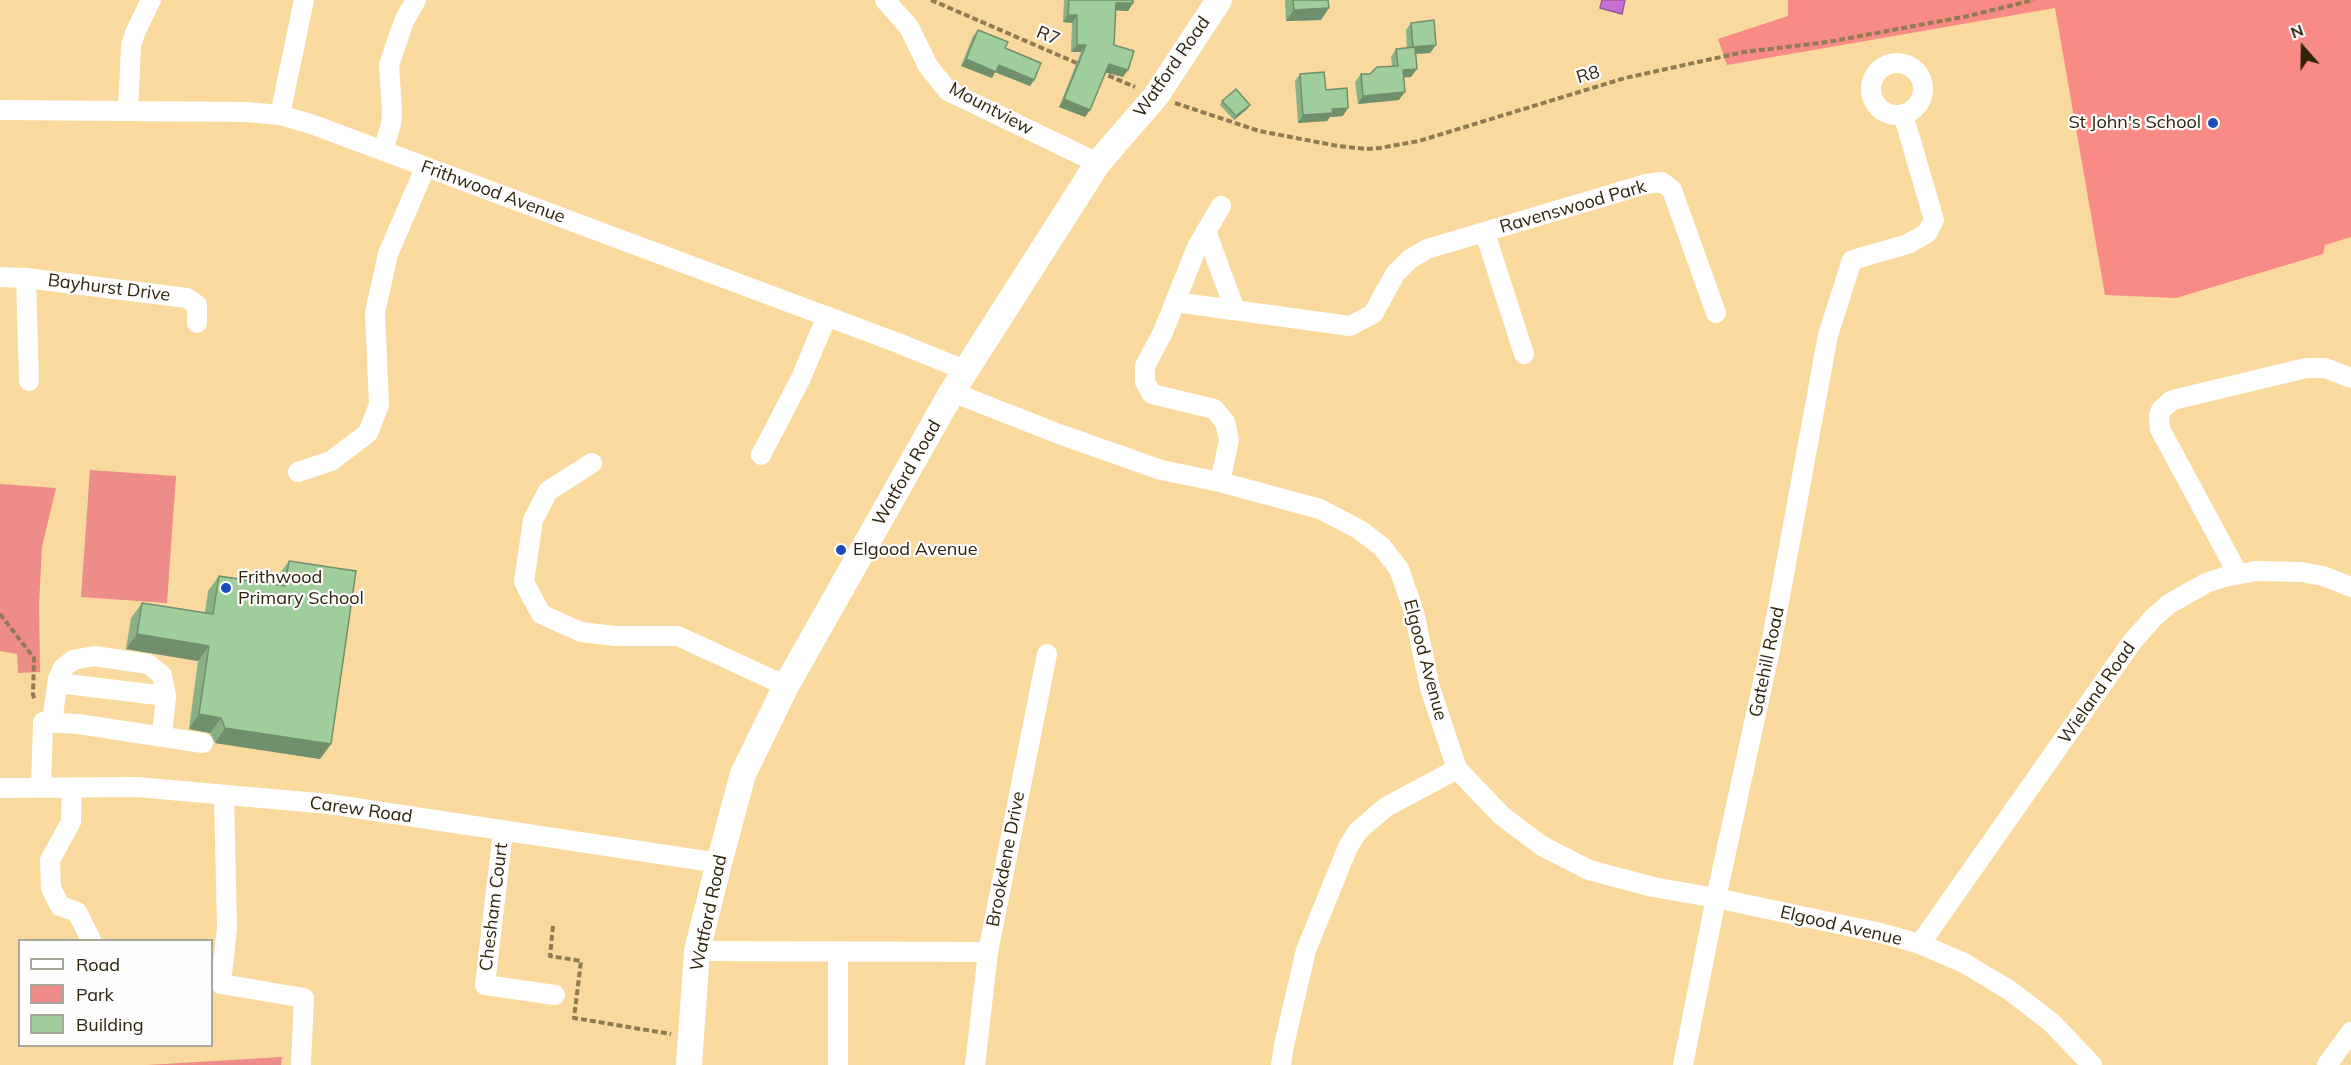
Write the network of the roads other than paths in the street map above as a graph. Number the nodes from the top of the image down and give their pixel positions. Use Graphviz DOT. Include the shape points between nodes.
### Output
graph roads {
  1 [pos="151,0"];
  2 [pos="304,0"];
  3 [pos="416,0"];
  4 [pos="885,0"];
  5 [pos="1219,0"];
  6 [pos="0,110"];
  7 [pos="128,110"];
  8 [pos="1903,114"];
  9 [pos="280,115"];
  10 [pos="383,151"];
  11 [pos="1098,163"];
  12 [pos="425,168"];
  13 [pos="1221,206"];
  14 [pos="1206,231"];
  15 [pos="1485,232"];
  16 [pos="0,278"];
  17 [pos="26,278"];
  18 [pos="1175,303"];
  19 [pos="1235,310"];
  20 [pos="1716,313"];
  21 [pos="827,316"];
  22 [pos="197,323"];
  23 [pos="1524,354"];
  24 [pos="967,371"];
  25 [pos="2351,378"];
  26 [pos="29,381"];
  27 [pos="952,392"];
  28 [pos="761,455"];
  29 [pos="592,463"];
  30 [pos="298,472"];
  31 [pos="1220,482"];
  32 [pos="2238,574"];
  33 [pos="2351,587"];
  34 [pos="1047,654"];
  35 [pos="58,683"];
  36 [pos="786,686"];
  37 [pos="166,696"];
  38 [pos="47,722"];
  39 [pos="162,736"];
  40 [pos="203,743"];
  41 [pos="1457,769"];
  42 [pos="41,787"];
  43 [pos="0,788"];
  44 [pos="72,788"];
  45 [pos="224,795"];
  46 [pos="503,831"];
  47 [pos="719,863"];
  48 [pos="1716,898"];
  49 [pos="90,939"];
  50 [pos="1920,944"];
  51 [pos="697,951"];
  52 [pos="838,952"];
  53 [pos="988,952"];
  54 [pos="216,984"];
  55 [pos="555,995"];
  56 [pos="2351,1032"];
  57 [pos="301,1065"];
  58 [pos="689,1065"];
  59 [pos="838,1065"];
  60 [pos="975,1065"];
  61 [pos="1281,1065"];
  62 [pos="1683,1065"];
  63 [pos="2092,1065"];
  64 [pos="2326,1065"];
  1 -- 7 [label="street" via="131,47"];
  2 -- 9 [label="street"];
  3 -- 10 [label="street" via="404,21 389,65 391,117"];
  4 -- 11 [label="street, Mountview" via="909,27 928,66 948,90"];
  5 -- 11 [label="main road, Watford Road" via="1156,96"];
  6 -- 7 [label="street, Frithwood Avenue"];
  7 -- 9 [label="street, Frithwood Avenue"];
  8 -- 48 [label="street, Gatehill Road" via="1934,220 1927,233 1908,244 1852,260 1828,336 1771,645"];
  9 -- 10 [label="street, Frithwood Avenue"];
  10 -- 12 [label="street, Frithwood Avenue"];
  11 -- 24 [label="main road, Watford Road"];
  12 -- 21 [label="street, Frithwood Avenue"];
  12 -- 30 [label="street" via="388,254 375,313 380,405 368,433 330,461"];
  13 -- 14 [label="street"];
  14 -- 18 [label="street"];
  14 -- 19 [label="street"];
  15 -- 19 [label="street, Ravenswood Park" via="1427,249 1410,259 1395,274 1373,314 1350,326"];
  15 -- 20 [label="street, Ravenswood Park" via="1662,182 1672,190"];
  15 -- 23 [label="street, Ravenswood Park"];
  16 -- 17 [label="street, Bayhurst Drive"];
  17 -- 22 [label="street, Bayhurst Drive" via="188,298 197,305"];
  17 -- 26 [label="street"];
  18 -- 19 [label="street, Ravenswood Park"];
  18 -- 31 [label="street" via="1145,366 1145,382 1152,394 1214,409 1225,423 1229,440"];
  21 -- 24 [label="street, Frithwood Avenue"];
  21 -- 28 [label="street" via="801,378"];
  24 -- 27 [label="main road, Watford Road"];
  25 -- 32 [label="street" via="2325,368 2306,368 2177,399 2162,410 2160,429"];
  27 -- 31 [label="street, Elgood Avenue" via="1161,470"];
  27 -- 36 [label="main road, Watford Road"];
  29 -- 36 [label="street" via="548,491 533,520 524,582 541,615 581,632 678,636"];
  31 -- 41 [label="street, Elgood Avenue" via="1320,509 1360,530 1382,548 1398,569 1414,612 1430,688"];
  32 -- 33 [label="street, Wieland Road" via="2301,572"];
  32 -- 50 [label="street, Wieland Road" via="2187,592 2153,618 2132,642"];
  34 -- 53 [label="street, Brookdene Drive"];
  35 -- 37 [label="street"];
  35 -- 37 [label="street" via="63,668 73,660 94,656 148,664 162,675"];
  35 -- 38 [label="street"];
  36 -- 47 [label="main road, Watford Road" via="743,774"];
  37 -- 39 [label="street"];
  38 -- 39 [label="street"];
  38 -- 42 [label="street"];
  39 -- 40 [label="street"];
  41 -- 48 [label="street, Elgood Avenue" via="1502,816 1542,846 1589,870"];
  41 -- 61 [label="street" via="1386,807 1358,831 1348,847 1306,950"];
  42 -- 43 [label="street, Carew Road"];
  42 -- 44 [label="street, Carew Road"];
  44 -- 45 [label="street, Carew Road"];
  44 -- 49 [label="street" via="71,822 50,860 51,888 60,906 77,912"];
  45 -- 46 [label="street, Carew Road" via="329,804"];
  45 -- 54 [label="street" via="227,928"];
  46 -- 47 [label="street, Carew Road"];
  46 -- 55 [label="street, Chesham Court" via="485,986"];
  47 -- 51 [label="main road, Watford Road"];
  48 -- 50 [label="street, Elgood Avenue"];
  48 -- 62 [label="street, Gatehill Road"];
  50 -- 63 [label="street, Elgood Avenue" via="1964,963 2009,990 2051,1022"];
  51 -- 52 [label="street"];
  51 -- 58 [label="main road, Watford Road"];
  52 -- 53 [label="street"];
  52 -- 59 [label="street"];
  53 -- 60 [label="street, Brookdene Drive"];
  54 -- 57 [label="street" via="304,998"];
  56 -- 64 [label="street"];
}
